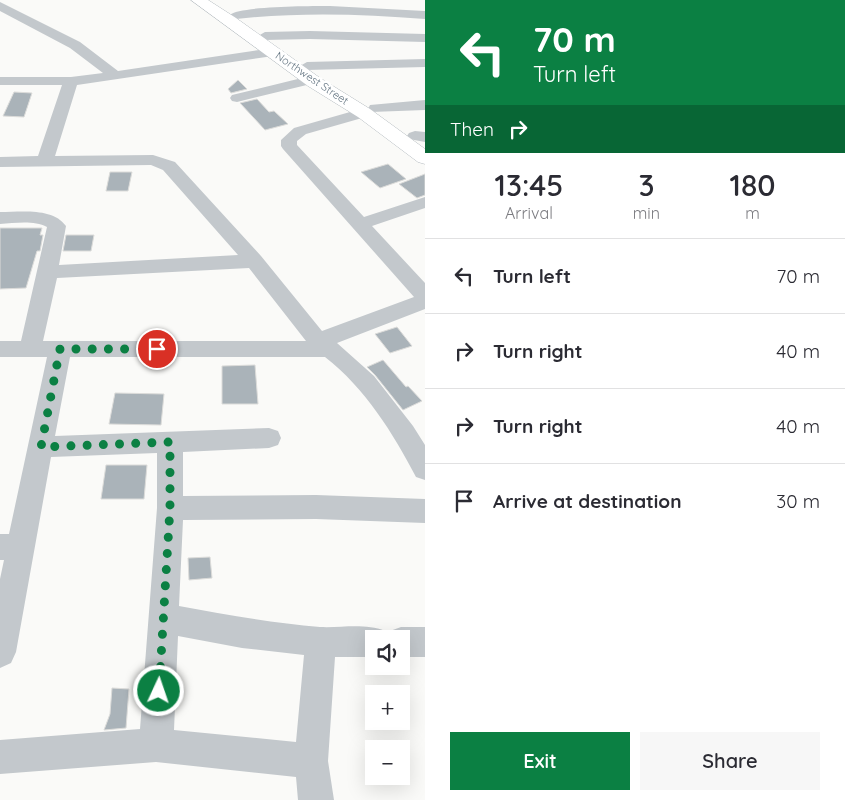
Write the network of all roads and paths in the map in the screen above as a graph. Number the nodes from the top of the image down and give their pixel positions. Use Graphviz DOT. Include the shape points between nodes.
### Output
graph roads {
  1 [pos="198,0"];
  2 [pos="214,0"];
  3 [pos="248,2"];
  4 [pos="0,6"];
  5 [pos="385,6"];
  6 [pos="259,12"];
  7 [pos="18,15"];
  8 [pos="236,15"];
  9 [pos="425,15"];
  10 [pos="0,20"];
  11 [pos="265,36"];
  12 [pos="425,38"];
  13 [pos="273,52"];
  14 [pos="425,63"];
  15 [pos="308,73"];
  16 [pos="114,76"];
  17 [pos="0,81"];
  18 [pos="71,81"];
  19 [pos="237,98"];
  20 [pos="425,105"];
  21 [pos="370,111"];
  22 [pos="422,139"];
  23 [pos="425,158"];
  24 [pos="0,162"];
  25 [pos="45,162"];
  26 [pos="425,202"];
  27 [pos="0,218"];
  28 [pos="361,224"];
  29 [pos="254,261"];
  30 [pos="48,272"];
  31 [pos="425,296"];
  32 [pos="425,301"];
  33 [pos="324,345"];
  34 [pos="0,349"];
  35 [pos="30,349"];
  36 [pos="60,349"];
  37 [pos="268,438"];
  38 [pos="170,442"];
  39 [pos="41,447"];
  40 [pos="425,469"];
  41 [pos="170,508"];
  42 [pos="425,511"];
  43 [pos="10,548"];
  44 [pos="164,618"];
  45 [pos="321,642"];
  46 [pos="365,642"];
  47 [pos="410,642"];
  48 [pos="425,642"];
  49 [pos="0,652"];
  50 [pos="156,745"];
  51 [pos="0,757"];
  52 [pos="311,761"];
  53 [pos="316,800"];
  1 -- 13 [label="main road, Northwest Street"];
  2 -- 8 [label="main road, Northwest Street"];
  3 -- 6 [label="street"];
  4 -- 7 [label="street"];
  5 -- 6 [label="street"];
  5 -- 9 [label="street"];
  6 -- 8 [label="street"];
  7 -- 10 [label="street"];
  7 -- 16 [label="street" via="75,45"];
  8 -- 11 [label="main road, Northwest Street"];
  11 -- 12 [label="street"];
  11 -- 15 [label="main road, Northwest Street"];
  13 -- 15 [label="main road, Northwest Street"];
  13 -- 16 [label="street"];
  14 -- 15 [label="street"];
  15 -- 19 [label="street"];
  15 -- 21 [label="main road, Northwest Street"];
  16 -- 18 [label="street"];
  17 -- 18 [label="street"];
  18 -- 25 [label="street"];
  20 -- 21 [label="street"];
  21 -- 22 [label="main road, Northwest Street"];
  21 -- 23 [label="main road, Northwest Street"];
  21 -- 28 [label="street" via="300,131 289,140 289,146"];
  24 -- 25 [label="street"];
  25 -- 29 [label="street" via="153,160 164,163 173,169"];
  26 -- 28 [label="street"];
  27 -- 30 [label="street" via="42,218 55,222 57,226"];
  28 -- 31 [label="street"];
  29 -- 30 [label="street"];
  29 -- 33 [label="street"];
  30 -- 35 [label="street"];
  32 -- 33 [label="street"];
  33 -- 36 [label="street"];
  33 -- 40 [label="street" via="361,376 402,428"];
  34 -- 35 [label="street"];
  35 -- 36 [label="street"];
  36 -- 39 [label="street"];
  37 -- 38 [label="street"];
  38 -- 39 [label="street"];
  38 -- 41 [label="street"];
  39 -- 43 [label="street"];
  41 -- 42 [label="street" via="316,507"];
  41 -- 44 [label="street"];
  43 -- 49 [label="street"];
  44 -- 45 [label="street" via="242,633"];
  44 -- 50 [label="street"];
  45 -- 46 [label="street"];
  45 -- 52 [label="street"];
  47 -- 48 [label="street"];
  50 -- 51 [label="street"];
  50 -- 52 [label="street"];
  52 -- 53 [label="street"];
}
